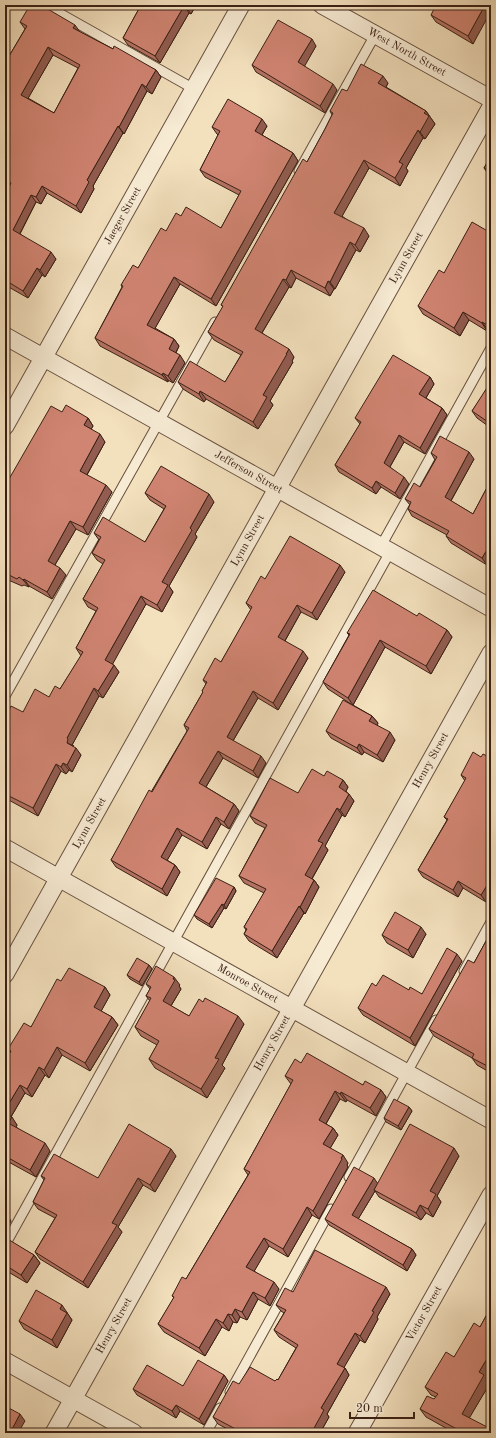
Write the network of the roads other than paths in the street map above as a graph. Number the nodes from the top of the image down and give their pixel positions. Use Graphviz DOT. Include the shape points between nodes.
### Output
graph roads {
  1 [pos="45,5"];
  2 [pos="241,5"];
  3 [pos="322,5"];
  4 [pos="376,35"];
  5 [pos="194,89"];
  6 [pos="491,99"];
  7 [pos="491,107"];
  8 [pos="294,180"];
  9 [pos="220,311"];
  10 [pos="5,336"];
  11 [pos="491,348"];
  12 [pos="43,358"];
  13 [pos="159,422"];
  14 [pos="5,426"];
  15 [pos="277,489"];
  16 [pos="386,549"];
  17 [pos="491,608"];
  18 [pos="491,653"];
  19 [pos="5,696"];
  20 [pos="5,848"];
  21 [pos="59,878"];
  22 [pos="491,922"];
  23 [pos="173,942"];
  24 [pos="5,974"];
  25 [pos="460,977"];
  26 [pos="292,1008"];
  27 [pos="442,1011"];
  28 [pos="407,1073"];
  29 [pos="491,1120"];
  30 [pos="345,1184"];
  31 [pos="491,1194"];
  32 [pos="334,1204"];
  33 [pos="5,1245"];
  34 [pos="5,1361"];
  35 [pos="73,1399"];
  36 [pos="54,1433"];
  37 [pos="134,1433"];
  38 [pos="206,1433"];
  39 [pos="357,1433"];
  1 -- 5 [label="lane"];
  2 -- 5 [label="street, Jaeger Street"];
  3 -- 4 [label="street, West North Street"];
  4 -- 6 [label="street, West North Street"];
  4 -- 8 [label="lane"];
  5 -- 12 [label="street, Jaeger Street"];
  7 -- 15 [label="street, Lynn Street"];
  9 -- 13 [label="lane"];
  10 -- 12 [label="street, Jefferson Street"];
  11 -- 16 [label="lane"];
  12 -- 13 [label="street, Jefferson Street"];
  12 -- 14 [label="street, Jaeger Street"];
  13 -- 15 [label="street, Jefferson Street"];
  13 -- 19 [label="lane"];
  15 -- 16 [label="street, Jefferson Street"];
  15 -- 21 [label="street, Lynn Street"];
  16 -- 17 [label="street, Jefferson Street"];
  16 -- 23 [label="lane"];
  18 -- 26 [label="street, Henry Street"];
  20 -- 21 [label="street, Monroe Street"];
  21 -- 23 [label="street, Monroe Street"];
  21 -- 24 [label="street, Lynn Street"];
  22 -- 25 [label="lane"];
  23 -- 26 [label="street, Monroe Street"];
  23 -- 33 [label="lane"];
  26 -- 28 [label="street, Monroe Street"];
  26 -- 35 [label="street, Henry Street"];
  27 -- 28 [label="lane"];
  28 -- 29 [label="street, Monroe Street"];
  28 -- 30 [label="lane"];
  31 -- 39 [label="street, Victor Street"];
  32 -- 38 [label="lane"];
  34 -- 35 [label="street"];
  35 -- 36 [label="street, Henry Street"];
  35 -- 37 [label="street"];
}
